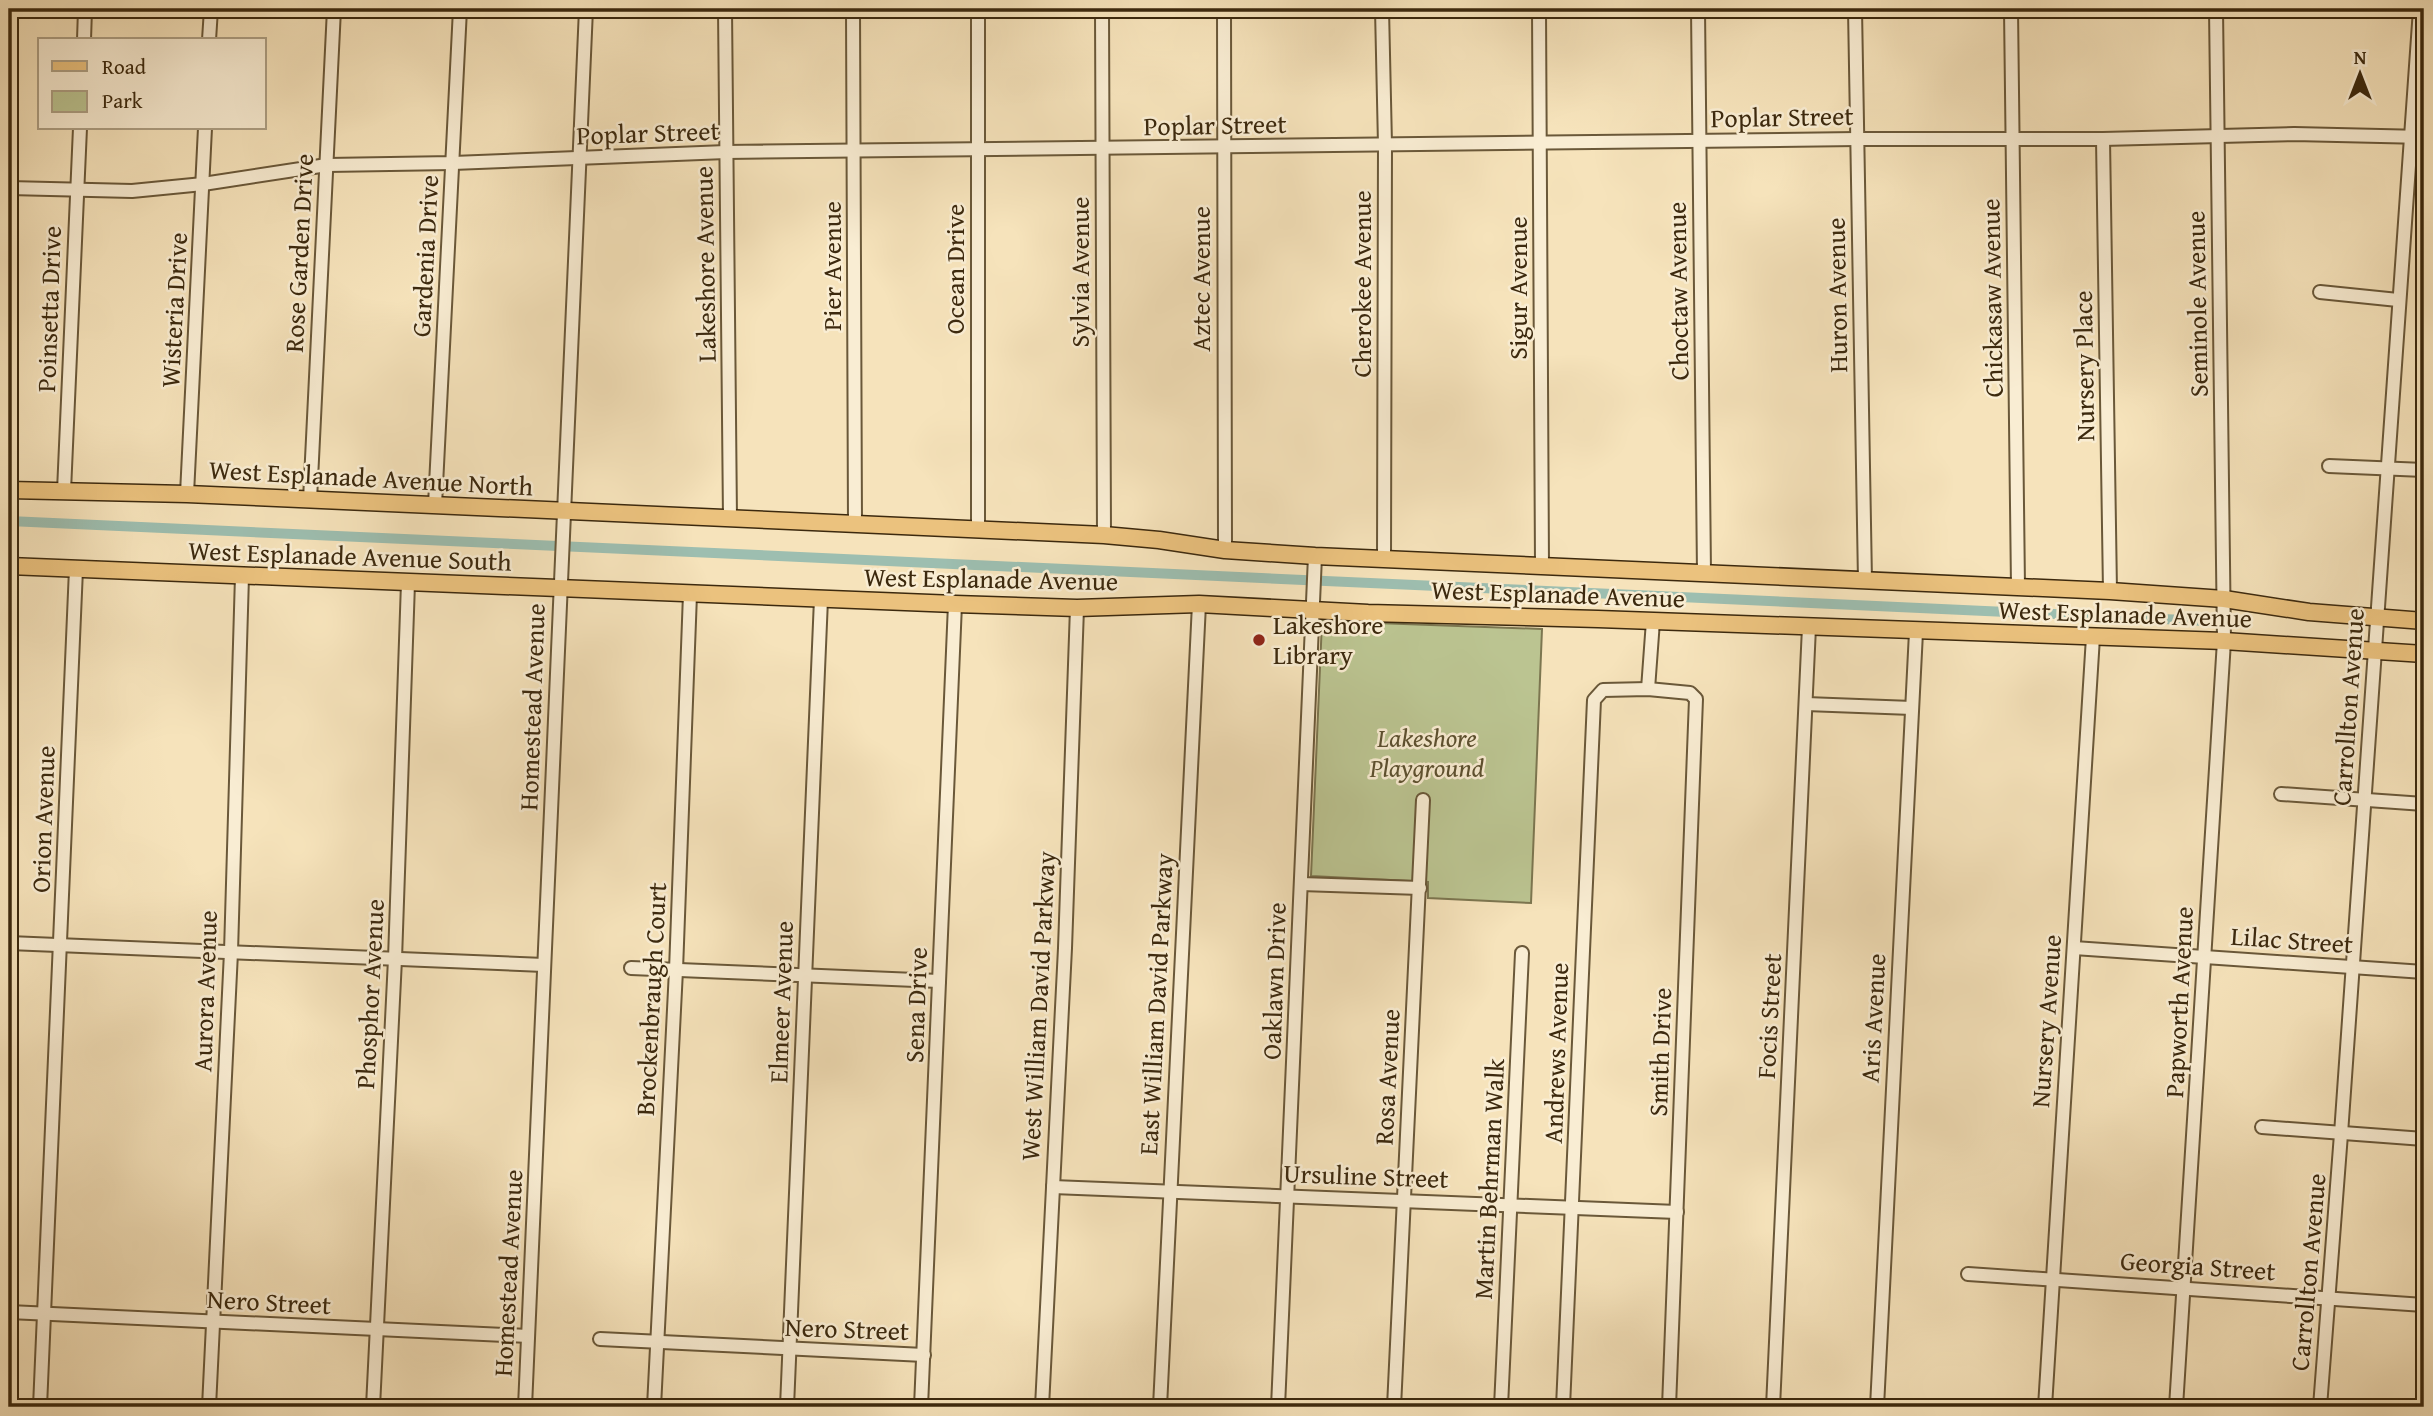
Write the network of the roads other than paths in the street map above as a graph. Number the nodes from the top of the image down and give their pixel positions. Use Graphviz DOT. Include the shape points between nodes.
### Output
graph roads {
  1 [pos="85,9"];
  2 [pos="211,9"];
  3 [pos="334,9"];
  4 [pos="460,9"];
  5 [pos="586,9"];
  6 [pos="725,9"];
  7 [pos="853,9"];
  8 [pos="978,9"];
  9 [pos="1102,9"];
  10 [pos="1224,9"];
  11 [pos="1382,9"];
  12 [pos="1539,9"];
  13 [pos="1698,9"];
  14 [pos="1855,9"];
  15 [pos="2011,9"];
  16 [pos="2216,9"];
  17 [pos="2420,9"];
  18 [pos="84,38"];
  19 [pos="209,38"];
  20 [pos="80,130"];
  21 [pos="205,130"];
  22 [pos="2217,136"];
  23 [pos="2418,137"];
  24 [pos="1857,139"];
  25 [pos="2013,139"];
  26 [pos="2103,139"];
  27 [pos="1699,141"];
  28 [pos="1540,143"];
  29 [pos="1385,145"];
  30 [pos="1224,148"];
  31 [pos="1103,149"];
  32 [pos="978,150"];
  33 [pos="855,151"];
  34 [pos="726,152"];
  35 [pos="580,158"];
  36 [pos="453,163"];
  37 [pos="327,165"];
  38 [pos="202,184"];
  39 [pos="9,188"];
  40 [pos="77,190"];
  41 [pos="2320,292"];
  42 [pos="2398,300"];
  43 [pos="2329,466"];
  44 [pos="2387,467"];
  45 [pos="2424,470"];
  46 [pos="9,490"];
  47 [pos="64,491"];
  48 [pos="187,495"];
  49 [pos="310,500"];
  50 [pos="435,505"];
  51 [pos="564,511"];
  52 [pos="730,518"];
  53 [pos="855,524"];
  54 [pos="978,530"];
  55 [pos="1104,536"];
  56 [pos="1225,550"];
  57 [pos="1384,559"];
  58 [pos="1315,561"];
  59 [pos="9,566"];
  60 [pos="1542,566"];
  61 [pos="76,569"];
  62 [pos="1704,573"];
  63 [pos="242,576"];
  64 [pos="1865,580"];
  65 [pos="408,583"];
  66 [pos="2018,587"];
  67 [pos="560,588"];
  68 [pos="2110,591"];
  69 [pos="690,594"];
  70 [pos="821,599"];
  71 [pos="2224,599"];
  72 [pos="1313,602"];
  73 [pos="955,604"];
  74 [pos="1199,604"];
  75 [pos="1077,608"];
  76 [pos="2376,617"];
  77 [pos="1653,621"];
  78 [pos="2424,621"];
  79 [pos="1809,627"];
  80 [pos="1916,632"];
  81 [pos="2093,637"];
  82 [pos="2224,641"];
  83 [pos="2374,650"];
  84 [pos="2424,654"];
  85 [pos="1648,689"];
  86 [pos="1806,704"];
  87 [pos="1912,708"];
  88 [pos="2281,794"];
  89 [pos="2364,799"];
  90 [pos="1423,800"];
  91 [pos="2424,804"];
  92 [pos="1301,884"];
  93 [pos="1420,888"];
  94 [pos="9,943"];
  95 [pos="61,945"];
  96 [pos="2074,948"];
  97 [pos="230,952"];
  98 [pos="1522,953"];
  99 [pos="2204,957"];
  100 [pos="395,959"];
  101 [pos="544,965"];
  102 [pos="2352,967"];
  103 [pos="631,968"];
  104 [pos="676,970"];
  105 [pos="2424,972"];
  106 [pos="804,975"];
  107 [pos="939,981"];
  108 [pos="2262,1127"];
  109 [pos="2341,1135"];
  110 [pos="2424,1139"];
  111 [pos="1053,1187"];
  112 [pos="1170,1191"];
  113 [pos="1288,1195"];
  114 [pos="1403,1200"];
  115 [pos="1510,1204"];
  116 [pos="1572,1207"];
  117 [pos="1677,1212"];
  118 [pos="1968,1274"];
  119 [pos="2053,1279"];
  120 [pos="2185,1288"];
  121 [pos="2329,1298"];
  122 [pos="2424,1305"];
  123 [pos="9,1312"];
  124 [pos="44,1314"];
  125 [pos="213,1322"];
  126 [pos="377,1330"];
  127 [pos="528,1336"];
  128 [pos="600,1339"];
  129 [pos="656,1343"];
  130 [pos="789,1349"];
  131 [pos="924,1355"];
  132 [pos="40,1407"];
  133 [pos="209,1407"];
  134 [pos="373,1407"];
  135 [pos="525,1407"];
  136 [pos="654,1407"];
  137 [pos="787,1407"];
  138 [pos="921,1407"];
  139 [pos="1042,1407"];
  140 [pos="1160,1407"];
  141 [pos="1278,1407"];
  142 [pos="1394,1407"];
  143 [pos="1501,1407"];
  144 [pos="1563,1407"];
  145 [pos="1669,1407"];
  146 [pos="1773,1407"];
  147 [pos="1877,1407"];
  148 [pos="2045,1407"];
  149 [pos="2176,1407"];
  150 [pos="2320,1407"];
  1 -- 18 [label="street"];
  2 -- 19 [label="street"];
  3 -- 37 [label="street, Rose Garden Drive"];
  4 -- 36 [label="street, Gardenia Drive"];
  5 -- 35 [label="street, Homestead Avenue"];
  6 -- 34 [label="street, Lakeshore Avenue"];
  7 -- 33 [label="street, Pier Avenue"];
  8 -- 32 [label="street, Ocean Drive"];
  9 -- 31 [label="street, Sylvia Avenue"];
  10 -- 30 [label="street, Aztec Avenue"];
  11 -- 29 [label="street, Cherokee Avenue"];
  12 -- 28 [label="street, Sigur Avenue"];
  13 -- 27 [label="street, Choctaw Avenue"];
  14 -- 24 [label="street, Huron Avenue"];
  15 -- 25 [label="street, Chickasaw Avenue"];
  16 -- 22 [label="street, Seminole Avenue"];
  17 -- 23 [label="street, Carrollton Avenue"];
  20 -- 40 [label="street, Poinsetta Drive"];
  21 -- 38 [label="street, Wisteria Drive"];
  22 -- 23 [label="street, Poplar Street"];
  22 -- 26 [label="street, Poplar Street"];
  22 -- 71 [label="street, Seminole Avenue"];
  23 -- 42 [label="street, Carrollton Avenue"];
  24 -- 25 [label="street, Poplar Street"];
  24 -- 27 [label="street, Poplar Street"];
  24 -- 64 [label="street, Huron Avenue"];
  25 -- 26 [label="street, Poplar Street"];
  25 -- 66 [label="street, Chickasaw Avenue"];
  26 -- 68 [label="street, Nursery Place"];
  27 -- 28 [label="street, Poplar Street"];
  27 -- 62 [label="street, Choctaw Avenue"];
  28 -- 29 [label="street, Poplar Street"];
  28 -- 60 [label="street, Sigur Avenue"];
  29 -- 30 [label="street, Poplar Street"];
  29 -- 57 [label="street, Cherokee Avenue"];
  30 -- 31 [label="street, Poplar Street"];
  30 -- 56 [label="street, Aztec Avenue"];
  31 -- 32 [label="street, Poplar Street"];
  31 -- 55 [label="street, Sylvia Avenue"];
  32 -- 33 [label="street, Poplar Street"];
  32 -- 54 [label="street, Ocean Drive"];
  33 -- 34 [label="street, Poplar Street"];
  33 -- 53 [label="street, Pier Avenue"];
  34 -- 35 [label="street, Poplar Street"];
  34 -- 52 [label="street, Lakeshore Avenue"];
  35 -- 36 [label="street, Poplar Street"];
  35 -- 51 [label="street, Homestead Avenue"];
  36 -- 37 [label="street, Poplar Street"];
  36 -- 50 [label="street, Gardenia Drive"];
  37 -- 38 [label="street, Poplar Street"];
  37 -- 49 [label="street, Rose Garden Drive"];
  38 -- 40 [label="street, Poplar Street" via="132,191"];
  38 -- 48 [label="street, Wisteria Drive"];
  39 -- 40 [label="street, Poplar Street"];
  40 -- 47 [label="street, Poinsetta Drive"];
  41 -- 42 [label="street"];
  42 -- 44 [label="street, Carrollton Avenue"];
  43 -- 44 [label="street"];
  44 -- 45 [label="street"];
  44 -- 76 [label="street, Carrollton Avenue"];
  46 -- 47 [label="main road, West Esplanade Avenue North"];
  47 -- 48 [label="main road, West Esplanade Avenue North"];
  48 -- 49 [label="main road, West Esplanade Avenue North"];
  49 -- 50 [label="main road, West Esplanade Avenue North"];
  50 -- 51 [label="main road, West Esplanade Avenue North"];
  51 -- 52 [label="main road, West Esplanade Avenue North"];
  51 -- 67 [label="street, Homestead Avenue"];
  52 -- 53 [label="main road, West Esplanade Avenue"];
  53 -- 54 [label="main road, West Esplanade Avenue"];
  54 -- 55 [label="main road, West Esplanade Avenue"];
  55 -- 56 [label="main road, West Esplanade Avenue"];
  56 -- 58 [label="main road, West Esplanade Avenue"];
  57 -- 58 [label="main road, West Esplanade Avenue"];
  57 -- 60 [label="main road, West Esplanade Avenue"];
  58 -- 72 [label="street, Oaklawn Drive"];
  59 -- 61 [label="main road, West Esplanade Avenue South"];
  60 -- 62 [label="main road, West Esplanade Avenue"];
  61 -- 63 [label="main road, West Esplanade Avenue South"];
  61 -- 95 [label="street, Orion Avenue"];
  62 -- 64 [label="main road, West Esplanade Avenue"];
  63 -- 65 [label="main road, West Esplanade Avenue South"];
  63 -- 97 [label="street, Aurora Avenue"];
  64 -- 66 [label="main road, West Esplanade Avenue"];
  65 -- 67 [label="main road, West Esplanade Avenue South"];
  65 -- 100 [label="street, Phosphor Avenue"];
  66 -- 68 [label="main road, West Esplanade Avenue"];
  67 -- 69 [label="main road, West Esplanade Avenue South"];
  67 -- 101 [label="street, Homestead Avenue"];
  68 -- 71 [label="main road, West Esplanade Avenue"];
  69 -- 70 [label="main road, West Esplanade Avenue"];
  69 -- 104 [label="street, Brockenbraugh Court"];
  70 -- 73 [label="main road, West Esplanade Avenue"];
  70 -- 106 [label="street, Elmeer Avenue"];
  71 -- 76 [label="main road, West Esplanade Avenue"];
  71 -- 82 [label="street, Papworth Avenue"];
  72 -- 74 [label="main road, West Esplanade Avenue"];
  72 -- 77 [label="main road, West Esplanade Avenue" via="1368,613"];
  72 -- 92 [label="street, Oaklawn Drive"];
  73 -- 75 [label="main road, West Esplanade Avenue"];
  73 -- 107 [label="street, Sena Drive"];
  74 -- 75 [label="main road, West Esplanade Avenue"];
  74 -- 112 [label="street, East William David Parkway"];
  75 -- 111 [label="street, West William David Parkway"];
  76 -- 78 [label="main road, West Esplanade Avenue"];
  76 -- 83 [label="street, Carrollton Avenue"];
  77 -- 79 [label="main road, West Esplanade Avenue"];
  77 -- 85 [label="street"];
  79 -- 80 [label="main road, West Esplanade Avenue"];
  79 -- 86 [label="street, Focis Street"];
  80 -- 81 [label="main road, West Esplanade Avenue"];
  80 -- 87 [label="street, Aris Avenue"];
  81 -- 82 [label="main road, West Esplanade Avenue"];
  81 -- 96 [label="street, Nursery Avenue"];
  82 -- 83 [label="main road, West Esplanade Avenue"];
  82 -- 99 [label="street, Papworth Avenue"];
  83 -- 84 [label="main road, West Esplanade Avenue"];
  83 -- 89 [label="street, Carrollton Avenue"];
  85 -- 116 [label="street, Andrews Avenue" via="1603,690 1594,700"];
  85 -- 117 [label="street, Smith Drive" via="1690,693 1696,699"];
  86 -- 87 [label="street"];
  86 -- 146 [label="street, Focis Street"];
  87 -- 147 [label="street, Aris Avenue"];
  88 -- 89 [label="street"];
  89 -- 91 [label="street"];
  89 -- 102 [label="street, Carrollton Avenue"];
  90 -- 93 [label="street, Rosa Avenue"];
  92 -- 93 [label="street"];
  92 -- 113 [label="street, Oaklawn Drive"];
  93 -- 114 [label="street, Rosa Avenue"];
  94 -- 95 [label="street"];
  95 -- 97 [label="street"];
  95 -- 124 [label="street, Orion Avenue"];
  96 -- 99 [label="street, Lilac Street"];
  96 -- 119 [label="street, Nursery Avenue"];
  97 -- 100 [label="street"];
  97 -- 125 [label="street, Aurora Avenue"];
  98 -- 115 [label="street, Martin Behrman Walk"];
  99 -- 102 [label="street, Lilac Street"];
  99 -- 120 [label="street, Papworth Avenue"];
  100 -- 101 [label="street"];
  100 -- 126 [label="street, Phosphor Avenue"];
  101 -- 127 [label="street, Homestead Avenue"];
  102 -- 105 [label="street, Lilac Street"];
  102 -- 109 [label="street, Carrollton Avenue"];
  103 -- 104 [label="street"];
  104 -- 106 [label="street"];
  104 -- 129 [label="street, Brockenbraugh Court"];
  106 -- 107 [label="street"];
  106 -- 130 [label="street, Elmeer Avenue"];
  107 -- 131 [label="street, Sena Drive"];
  108 -- 109 [label="street"];
  109 -- 110 [label="street"];
  109 -- 121 [label="street, Carrollton Avenue"];
  111 -- 112 [label="street, Ursuline Street"];
  111 -- 139 [label="street, West William David Parkway"];
  112 -- 113 [label="street, Ursuline Street"];
  112 -- 140 [label="street, East William David Parkway"];
  113 -- 114 [label="street, Ursuline Street"];
  113 -- 141 [label="street, Oaklawn Drive"];
  114 -- 115 [label="street, Ursuline Street"];
  114 -- 142 [label="street, Rosa Avenue"];
  115 -- 116 [label="street, Ursuline Street"];
  115 -- 143 [label="street, Martin Behrman Walk"];
  116 -- 117 [label="street, Ursuline Street"];
  116 -- 144 [label="street, Andrews Avenue"];
  117 -- 145 [label="street, Smith Drive"];
  118 -- 119 [label="street, Georgia Street"];
  119 -- 120 [label="street, Georgia Street"];
  119 -- 148 [label="street, Nursery Avenue"];
  120 -- 121 [label="street, Georgia Street"];
  120 -- 149 [label="street, Papworth Avenue"];
  121 -- 122 [label="street, Georgia Street"];
  121 -- 150 [label="street, Carrollton Avenue"];
  123 -- 124 [label="street, Nero Street"];
  124 -- 125 [label="street, Nero Street"];
  124 -- 132 [label="street, Orion Avenue"];
  125 -- 126 [label="street, Nero Street"];
  125 -- 133 [label="street, Aurora Avenue"];
  126 -- 127 [label="street, Nero Street"];
  126 -- 134 [label="street, Phosphor Avenue"];
  127 -- 135 [label="street, Homestead Avenue"];
  128 -- 129 [label="street, Nero Street"];
  129 -- 130 [label="street, Nero Street"];
  129 -- 136 [label="street, Brockenbraugh Court"];
  130 -- 131 [label="street, Nero Street"];
  130 -- 137 [label="street, Elmeer Avenue"];
  131 -- 138 [label="street, Sena Drive"];
}
